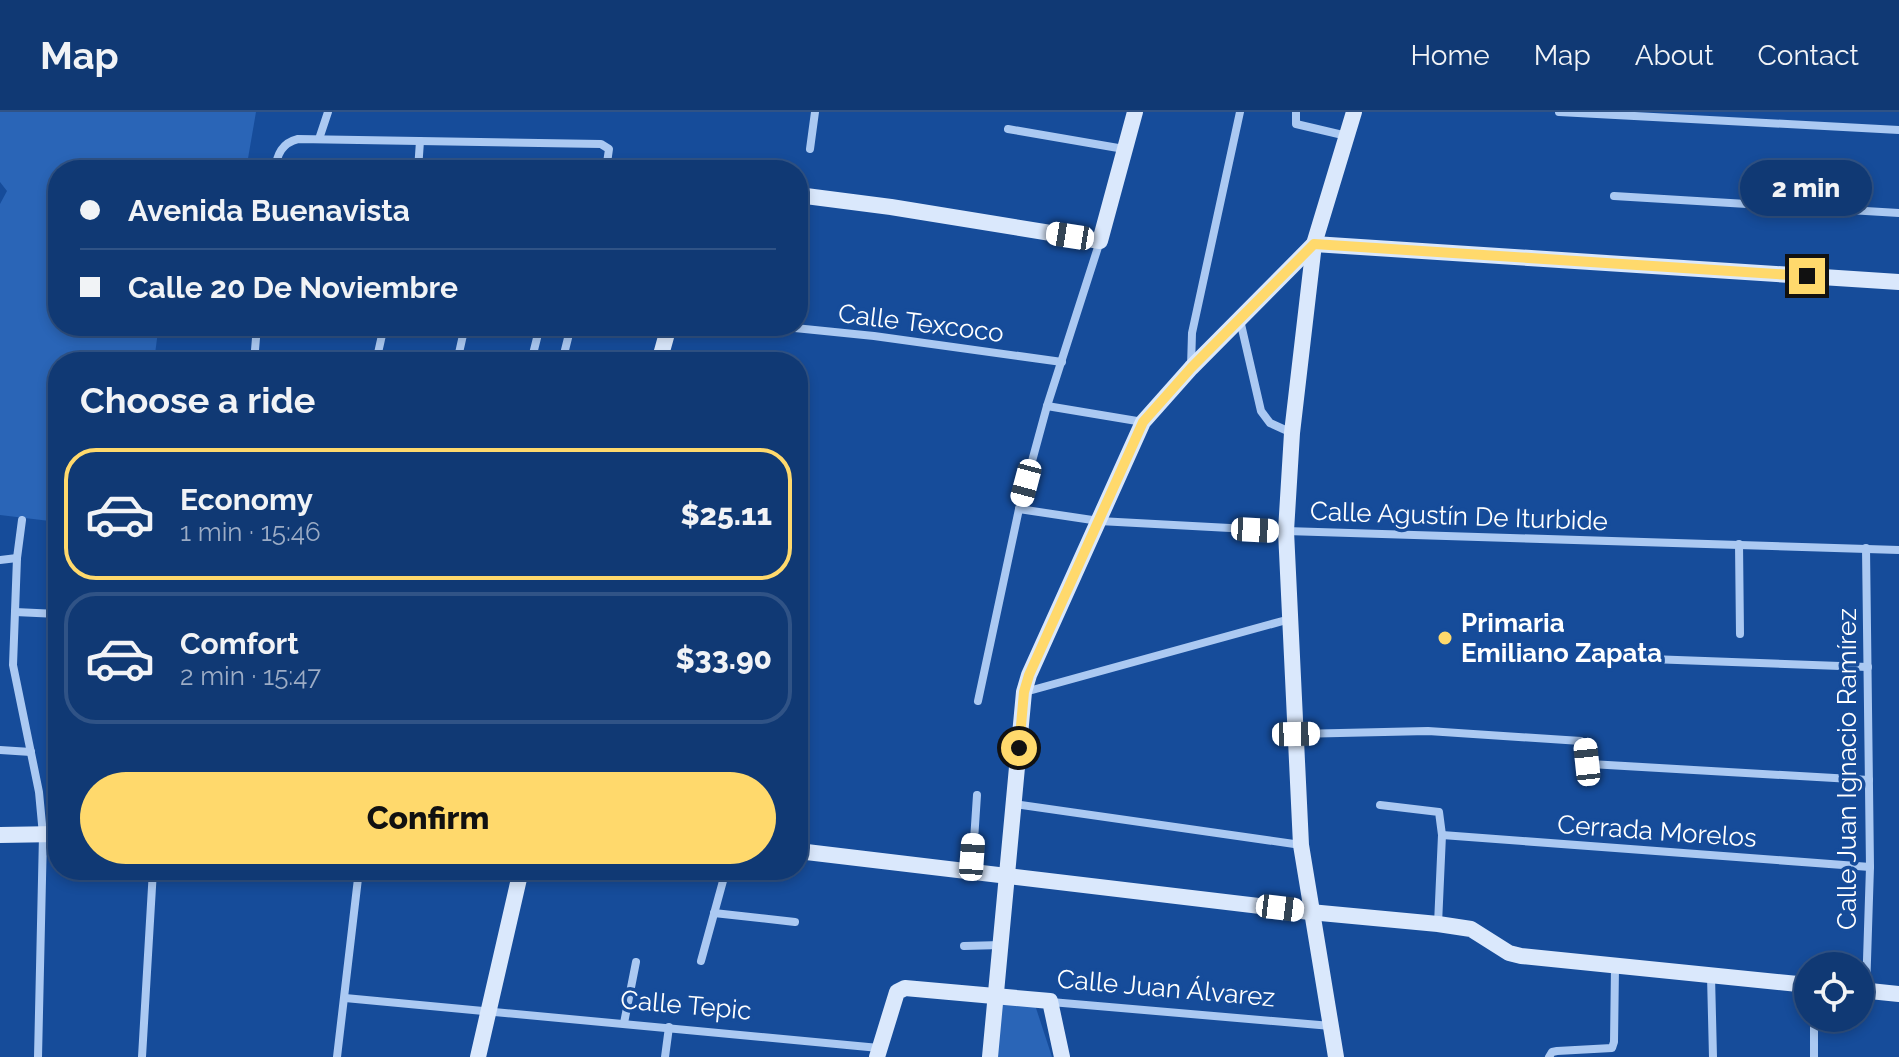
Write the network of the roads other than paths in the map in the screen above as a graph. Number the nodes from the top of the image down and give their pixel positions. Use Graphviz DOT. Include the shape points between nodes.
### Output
graph roads {
  1 [pos="328,112"];
  2 [pos="815,112"];
  3 [pos="1135,112"];
  4 [pos="1240,112"];
  5 [pos="1296,112"];
  6 [pos="1354,112"];
  7 [pos="1559,112"];
  8 [pos="1008,129"];
  9 [pos="1899,130"];
  10 [pos="1348,136"];
  11 [pos="319,139"];
  12 [pos="420,141"];
  13 [pos="810,149"];
  14 [pos="1124,149"];
  15 [pos="276,160"];
  16 [pos="419,160"];
  17 [pos="607,160"];
  18 [pos="808,196"];
  19 [pos="1614,196"];
  20 [pos="1899,213"];
  21 [pos="1100,241"];
  22 [pos="1314,244"];
  23 [pos="1899,282"];
  24 [pos="1240,320"];
  25 [pos="808,329"];
  26 [pos="1062,362"];
  27 [pos="1191,368"];
  28 [pos="1047,406"];
  29 [pos="1143,422"];
  30 [pos="1292,433"];
  31 [pos="1019,509"];
  32 [pos="22,520"];
  33 [pos="1099,521"];
  34 [pos="1286,531"];
  35 [pos="1739,544"];
  36 [pos="1866,548"];
  37 [pos="1899,550"];
  38 [pos="17,558"];
  39 [pos="0,560"];
  40 [pos="15,612"];
  41 [pos="48,614"];
  42 [pos="1290,619"];
  43 [pos="1740,634"];
  44 [pos="1595,657"];
  45 [pos="1868,667"];
  46 [pos="1024,692"];
  47 [pos="978,701"];
  48 [pos="1296,734"];
  49 [pos="0,750"];
  50 [pos="31,752"];
  51 [pos="1869,780"];
  52 [pos="977,795"];
  53 [pos="1014,804"];
  54 [pos="1380,805"];
  55 [pos="48,826"];
  56 [pos="48,834"];
  57 [pos="0,835"];
  58 [pos="1442,835"];
  59 [pos="1301,845"];
  60 [pos="808,852"];
  61 [pos="1870,867"];
  62 [pos="48,871"];
  63 [pos="972,871"];
  64 [pos="1008,875"];
  65 [pos="152,880"];
  66 [pos="358,880"];
  67 [pos="519,880"];
  68 [pos="723,880"];
  69 [pos="1310,912"];
  70 [pos="714,913"];
  71 [pos="795,922"];
  72 [pos="1438,924"];
  73 [pos="1002,945"];
  74 [pos="964,946"];
  75 [pos="1865,952"];
  76 [pos="701,961"];
  77 [pos="636,962"];
  78 [pos="1615,967"];
  79 [pos="1711,976"];
  80 [pos="1794,984"];
  81 [pos="1874,991"];
  82 [pos="1899,994"];
  83 [pos="997,997"];
  84 [pos="345,998"];
  85 [pos="1050,1001"];
  86 [pos="488,1010"];
  87 [pos="624,1023"];
  88 [pos="1331,1026"];
  89 [pos="669,1027"];
  90 [pos="1814,1032"];
  91 [pos="879,1052"];
  92 [pos="38,1057"];
  93 [pos="142,1057"];
  94 [pos="337,1057"];
  95 [pos="478,1057"];
  96 [pos="665,1057"];
  97 [pos="990,1057"];
  98 [pos="1062,1057"];
  99 [pos="1336,1057"];
  100 [pos="1549,1057"];
  101 [pos="1713,1057"];
  102 [pos="1814,1057"];
  1 -- 11 [label="street"];
  2 -- 13 [label="street"];
  3 -- 14 [label="main road"];
  4 -- 27 [label="street" via="1192,333"];
  5 -- 10 [label="street" via="1296,124"];
  6 -- 10 [label="main road"];
  7 -- 9 [label="street"];
  8 -- 14 [label="street"];
  10 -- 22 [label="main road"];
  11 -- 12 [label="street"];
  11 -- 15 [label="street" via="285,145"];
  12 -- 16 [label="street"];
  12 -- 17 [label="street" via="601,144 609,149"];
  14 -- 21 [label="main road"];
  18 -- 21 [label="main road"];
  19 -- 20 [label="street"];
  21 -- 26 [label="street"];
  22 -- 23 [label="main road"];
  22 -- 24 [label="main road"];
  22 -- 30 [label="main road"];
  24 -- 27 [label="main road"];
  24 -- 30 [label="street" via="1261,411 1270,423"];
  25 -- 26 [label="street, Calle Texcoco"];
  26 -- 28 [label="street"];
  27 -- 29 [label="main road"];
  28 -- 29 [label="street"];
  28 -- 31 [label="street"];
  29 -- 33 [label="main road"];
  30 -- 34 [label="main road"];
  31 -- 33 [label="street, Calle Agustín De Iturbide"];
  31 -- 47 [label="street"];
  32 -- 38 [label="street"];
  33 -- 34 [label="street, Calle Agustín De Iturbide"];
  33 -- 46 [label="main road"];
  34 -- 35 [label="street, Calle Agustín De Iturbide"];
  34 -- 42 [label="main road"];
  35 -- 36 [label="street, Calle Agustín De Iturbide"];
  35 -- 43 [label="street"];
  36 -- 37 [label="street, Calle Agustín De Iturbide"];
  36 -- 45 [label="street, Calle Juan Ignacio Ramírez"];
  38 -- 39 [label="street"];
  38 -- 40 [label="street"];
  40 -- 41 [label="street"];
  40 -- 50 [label="street" via="13,665"];
  42 -- 46 [label="street"];
  42 -- 48 [label="main road"];
  44 -- 45 [label="street"];
  45 -- 51 [label="street, Calle Juan Ignacio Ramírez"];
  46 -- 53 [label="main road"];
  48 -- 51 [label="street" via="1428,731 1581,741 1590,764"];
  48 -- 59 [label="main road"];
  49 -- 50 [label="street"];
  50 -- 55 [label="street"];
  51 -- 61 [label="street, Calle Juan Ignacio Ramírez"];
  52 -- 63 [label="street"];
  53 -- 59 [label="street"];
  53 -- 64 [label="main road"];
  54 -- 58 [label="street" via="1439,812"];
  56 -- 57 [label="main road"];
  58 -- 61 [label="street, Cerrada Morelos"];
  58 -- 72 [label="street"];
  59 -- 69 [label="main road"];
  60 -- 63 [label="main road"];
  61 -- 75 [label="street, Calle Juan Ignacio Ramírez"];
  62 -- 92 [label="street"];
  63 -- 64 [label="main road"];
  64 -- 69 [label="main road"];
  64 -- 73 [label="main road"];
  65 -- 93 [label="street"];
  66 -- 84 [label="street"];
  67 -- 86 [label="main road"];
  68 -- 70 [label="street"];
  69 -- 72 [label="main road"];
  69 -- 88 [label="main road"];
  70 -- 71 [label="street"];
  70 -- 76 [label="street"];
  72 -- 78 [label="main road" via="1471,929 1509,953"];
  73 -- 74 [label="street"];
  73 -- 83 [label="main road"];
  77 -- 87 [label="street"];
  78 -- 79 [label="main road"];
  78 -- 100 [label="street" via="1612,1048 1557,1051"];
  79 -- 80 [label="main road"];
  79 -- 101 [label="street"];
  81 -- 82 [label="main road"];
  83 -- 85 [label="main road, Calle Juan Álvarez"];
  83 -- 91 [label="main road" via="900,989"];
  83 -- 97 [label="main road"];
  84 -- 86 [label="street, Calle Tepic"];
  84 -- 94 [label="street"];
  85 -- 88 [label="street, Calle Juan Álvarez"];
  85 -- 98 [label="main road"];
  86 -- 87 [label="street, Calle Tepic"];
  86 -- 95 [label="main road"];
  87 -- 89 [label="street, Calle Tepic"];
  88 -- 99 [label="main road"];
  89 -- 91 [label="street, Calle Tepic"];
  89 -- 96 [label="street"];
  90 -- 102 [label="street"];
}
